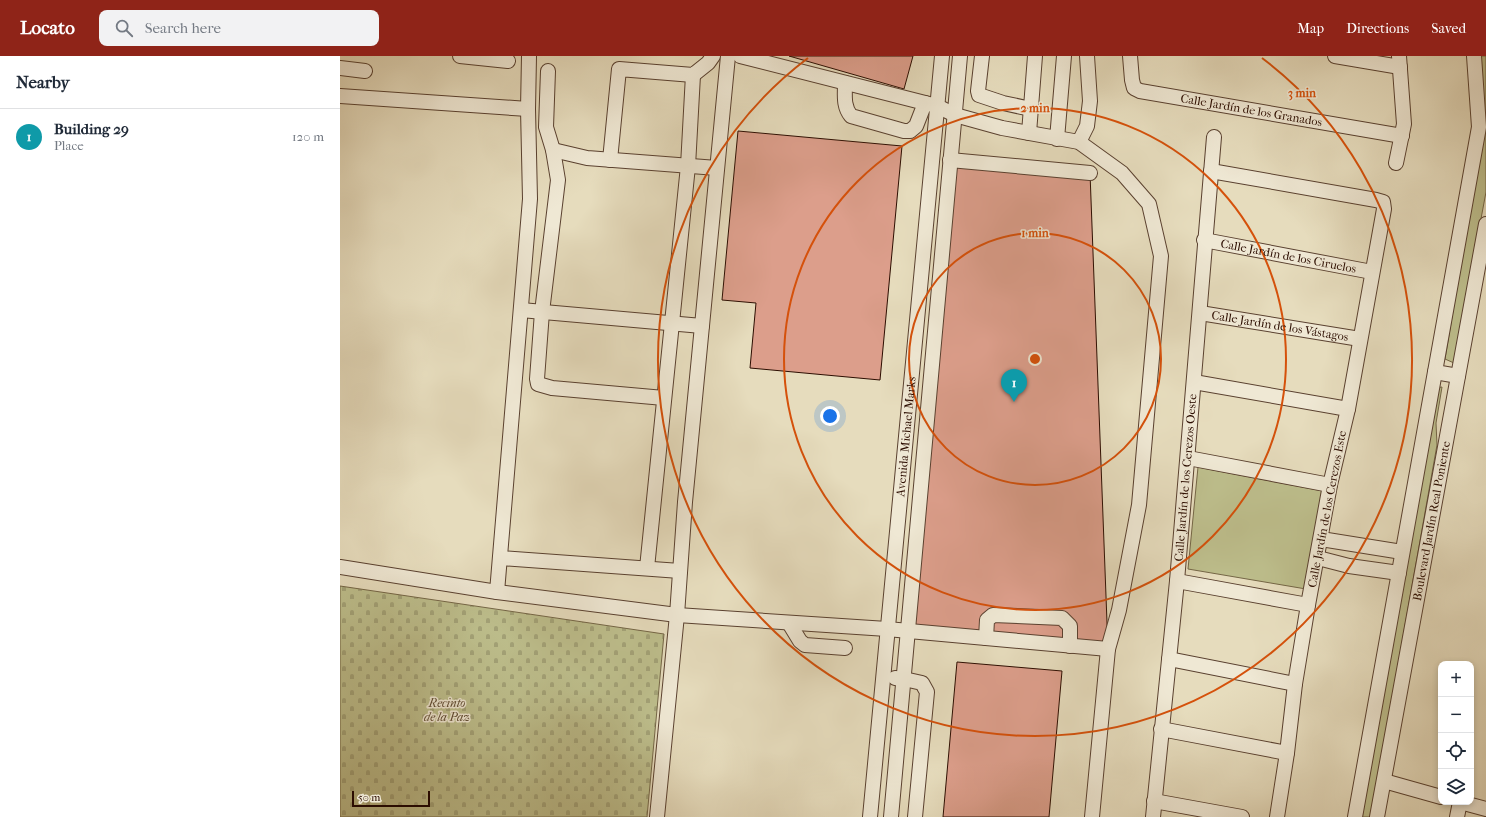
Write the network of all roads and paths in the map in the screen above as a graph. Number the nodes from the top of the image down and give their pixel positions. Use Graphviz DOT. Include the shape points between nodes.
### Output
graph roads {
  1 [pos="460,56"];
  2 [pos="529,56"];
  3 [pos="713,56"];
  4 [pos="728,56"];
  5 [pos="740,56"];
  6 [pos="942,56"];
  7 [pos="960,56"];
  8 [pos="982,56"];
  9 [pos="1035,56"];
  10 [pos="1064,56"];
  11 [pos="1087,56"];
  12 [pos="1130,56"];
  13 [pos="1335,56"];
  14 [pos="1474,56"];
  15 [pos="508,61"];
  16 [pos="1399,62"];
  17 [pos="340,68"];
  18 [pos="365,71"];
  19 [pos="548,71"];
  20 [pos="693,75"];
  21 [pos="845,83"];
  22 [pos="340,96"];
  23 [pos="1003,103"];
  24 [pos="931,105"];
  25 [pos="528,109"];
  26 [pos="1031,109"];
  27 [pos="955,115"];
  28 [pos="1002,128"];
  29 [pos="1029,133"];
  30 [pos="1402,136"];
  31 [pos="1214,138"];
  32 [pos="1057,139"];
  33 [pos="1079,142"];
  34 [pos="553,150"];
  35 [pos="610,160"];
  36 [pos="950,160"];
  37 [pos="1396,163"];
  38 [pos="688,166"];
  39 [pos="717,168"];
  40 [pos="1211,171"];
  41 [pos="1090,173"];
  42 [pos="1486,229"];
  43 [pos="1204,240"];
  44 [pos="1372,272"];
  45 [pos="521,310"];
  46 [pos="542,312"];
  47 [pos="1200,313"];
  48 [pos="672,324"];
  49 [pos="702,326"];
  50 [pos="1360,339"];
  51 [pos="1435,372"];
  52 [pos="1458,376"];
  53 [pos="1194,382"];
  54 [pos="664,398"];
  55 [pos="1348,409"];
  56 [pos="1188,458"];
  57 [pos="1330,485"];
  58 [pos="1321,538"];
  59 [pos="1376,548"];
  60 [pos="1402,552"];
  61 [pos="500,558"];
  62 [pos="1318,558"];
  63 [pos="340,567"];
  64 [pos="648,568"];
  65 [pos="1374,570"];
  66 [pos="680,571"];
  67 [pos="1399,573"];
  68 [pos="1177,581"];
  69 [pos="497,592"];
  70 [pos="1308,605"];
  71 [pos="677,615"];
  72 [pos="789,623"];
  73 [pos="887,629"];
  74 [pos="909,631"];
  75 [pos="986,638"];
  76 [pos="1070,646"];
  77 [pos="845,648"];
  78 [pos="1108,649"];
  79 [pos="1169,659"];
  80 [pos="883,678"];
  81 [pos="904,679"];
  82 [pos="1295,684"];
  83 [pos="1161,729"];
  84 [pos="1287,753"];
  85 [pos="1384,781"];
  86 [pos="1438,796"];
  87 [pos="1154,801"];
  88 [pos="1459,805"];
  89 [pos="1471,805"];
  90 [pos="1486,809"];
  91 [pos="657,817"];
  92 [pos="870,817"];
  93 [pos="891,817"];
  94 [pos="916,817"];
  95 [pos="1092,817"];
  96 [pos="1153,817"];
  97 [pos="1242,817"];
  98 [pos="1277,817"];
  99 [pos="1355,817"];
  100 [pos="1377,817"];
  101 [pos="1457,817"];
  1 -- 15 [label="street"];
  2 -- 25 [label="street"];
  3 -- 20 [label="street"];
  4 -- 39 [label="street"];
  5 -- 21 [label="street"];
  6 -- 24 [label="street, Avenida Michael Marks"];
  7 -- 27 [label="street, Avenida Michael Marks"];
  8 -- 23 [label="street" via="979,95"];
  9 -- 26 [label="street"];
  10 -- 32 [label="street"];
  11 -- 33 [label="street" via="1090,101 1088,126"];
  12 -- 30 [label="street, Calle Jardín de los Granados" via="1134,88 1140,91"];
  13 -- 16 [label="street"];
  14 -- 51 [label="street, Boulevard Jardín Real Poniente" via="1480,126"];
  16 -- 30 [label="street" via="1404,124"];
  17 -- 18 [label="street"];
  19 -- 34 [label="street" via="546,127"];
  20 -- 35 [label="street" via="618,69"];
  20 -- 38 [label="street"];
  21 -- 24 [label="street"];
  21 -- 24 [label="street" via="846,110 851,116 904,131 910,131 916,126"];
  22 -- 25 [label="street"];
  23 -- 26 [label="street"];
  23 -- 28 [label="street"];
  24 -- 27 [label="street"];
  24 -- 73 [label="street, Avenida Michael Marks"];
  25 -- 45 [label="street" via="530,200"];
  26 -- 29 [label="street"];
  27 -- 28 [label="street"];
  27 -- 36 [label="street, Avenida Michael Marks"];
  28 -- 29 [label="street"];
  29 -- 32 [label="street"];
  30 -- 37 [label="street"];
  31 -- 40 [label="street, Calle Jardín de los Cerezos Oeste"];
  32 -- 33 [label="street"];
  33 -- 78 [label="street" via="1122,173 1149,204 1160,256 1139,505 1119,610"];
  34 -- 35 [label="street" via="587,158"];
  34 -- 46 [label="street" via="558,180"];
  35 -- 38 [label="street"];
  36 -- 41 [label="street"];
  36 -- 74 [label="street, Avenida Michael Marks"];
  38 -- 39 [label="street"];
  38 -- 48 [label="street"];
  39 -- 49 [label="street"];
  40 -- 43 [label="street, Calle Jardín de los Cerezos Oeste"];
  40 -- 44 [label="street, Calle Jardín de los Cerezos Este" via="1383,202 1384,209"];
  42 -- 52 [label="street, Boulevard Jardín Real Poniente"];
  43 -- 44 [label="street, Calle Jardín de los Ciruelos"];
  43 -- 47 [label="street, Calle Jardín de los Cerezos Oeste"];
  44 -- 50 [label="street, Calle Jardín de los Cerezos Este"];
  45 -- 46 [label="street"];
  45 -- 61 [label="street"];
  46 -- 48 [label="street"];
  46 -- 54 [label="street" via="538,384 552,388"];
  47 -- 50 [label="street, Calle Jardín de los Vástagos"];
  47 -- 53 [label="street, Calle Jardín de los Cerezos Oeste"];
  48 -- 49 [label="street"];
  48 -- 54 [label="street"];
  49 -- 66 [label="street"];
  50 -- 55 [label="street, Calle Jardín de los Cerezos Este"];
  51 -- 52 [label="street"];
  51 -- 60 [label="street, Boulevard Jardín Real Poniente"];
  52 -- 85 [label="street, Boulevard Jardín Real Poniente"];
  53 -- 55 [label="street"];
  53 -- 56 [label="street, Calle Jardín de los Cerezos Oeste"];
  54 -- 64 [label="street"];
  55 -- 57 [label="street, Calle Jardín de los Cerezos Este"];
  56 -- 57 [label="street"];
  56 -- 68 [label="street, Calle Jardín de los Cerezos Oeste"];
  57 -- 58 [label="street, Calle Jardín de los Cerezos Este"];
  58 -- 59 [label="street, Boulevard Jardín Real Poniente"];
  58 -- 62 [label="street, Calle Jardín de los Cerezos Este"];
  59 -- 60 [label="street, Boulevard Jardín Real Poniente"];
  59 -- 65 [label="street"];
  60 -- 67 [label="street, Boulevard Jardín Real Poniente"];
  61 -- 64 [label="street"];
  61 -- 69 [label="street"];
  62 -- 65 [label="street, Boulevard Jardín Real Poniente"];
  62 -- 70 [label="street, Calle Jardín de los Cerezos Este"];
  63 -- 69 [label="street"];
  64 -- 66 [label="street"];
  65 -- 67 [label="street, Boulevard Jardín Real Poniente"];
  66 -- 71 [label="street"];
  67 -- 99 [label="street, Boulevard Jardín Real Poniente"];
  68 -- 70 [label="street"];
  68 -- 79 [label="street, Calle Jardín de los Cerezos Oeste"];
  69 -- 71 [label="street"];
  70 -- 82 [label="street, Calle Jardín de los Cerezos Este"];
  71 -- 72 [label="street"];
  71 -- 91 [label="street"];
  72 -- 73 [label="street"];
  72 -- 77 [label="street" via="805,645"];
  73 -- 74 [label="street"];
  73 -- 80 [label="street, Avenida Michael Marks"];
  74 -- 75 [label="street"];
  74 -- 81 [label="street, Avenida Michael Marks"];
  75 -- 76 [label="street"];
  75 -- 76 [label="street" via="987,620 993,615 1062,618 1070,626"];
  76 -- 78 [label="street"];
  78 -- 95 [label="street"];
  79 -- 82 [label="street"];
  79 -- 83 [label="street, Calle Jardín de los Cerezos Oeste"];
  80 -- 81 [label="street"];
  80 -- 92 [label="street, Avenida Michael Marks"];
  81 -- 93 [label="street, Avenida Michael Marks"];
  81 -- 94 [label="street" via="922,683 927,692"];
  82 -- 84 [label="street, Calle Jardín de los Cerezos Este"];
  83 -- 84 [label="street"];
  83 -- 87 [label="street, Calle Jardín de los Cerezos Oeste"];
  84 -- 98 [label="street, Calle Jardín de los Cerezos Este"];
  85 -- 86 [label="street"];
  85 -- 100 [label="street, Boulevard Jardín Real Poniente"];
  87 -- 96 [label="street, Calle Jardín de los Cerezos Oeste"];
  87 -- 97 [label="street"];
  88 -- 101 [label="street"];
  89 -- 90 [label="street"];
}
